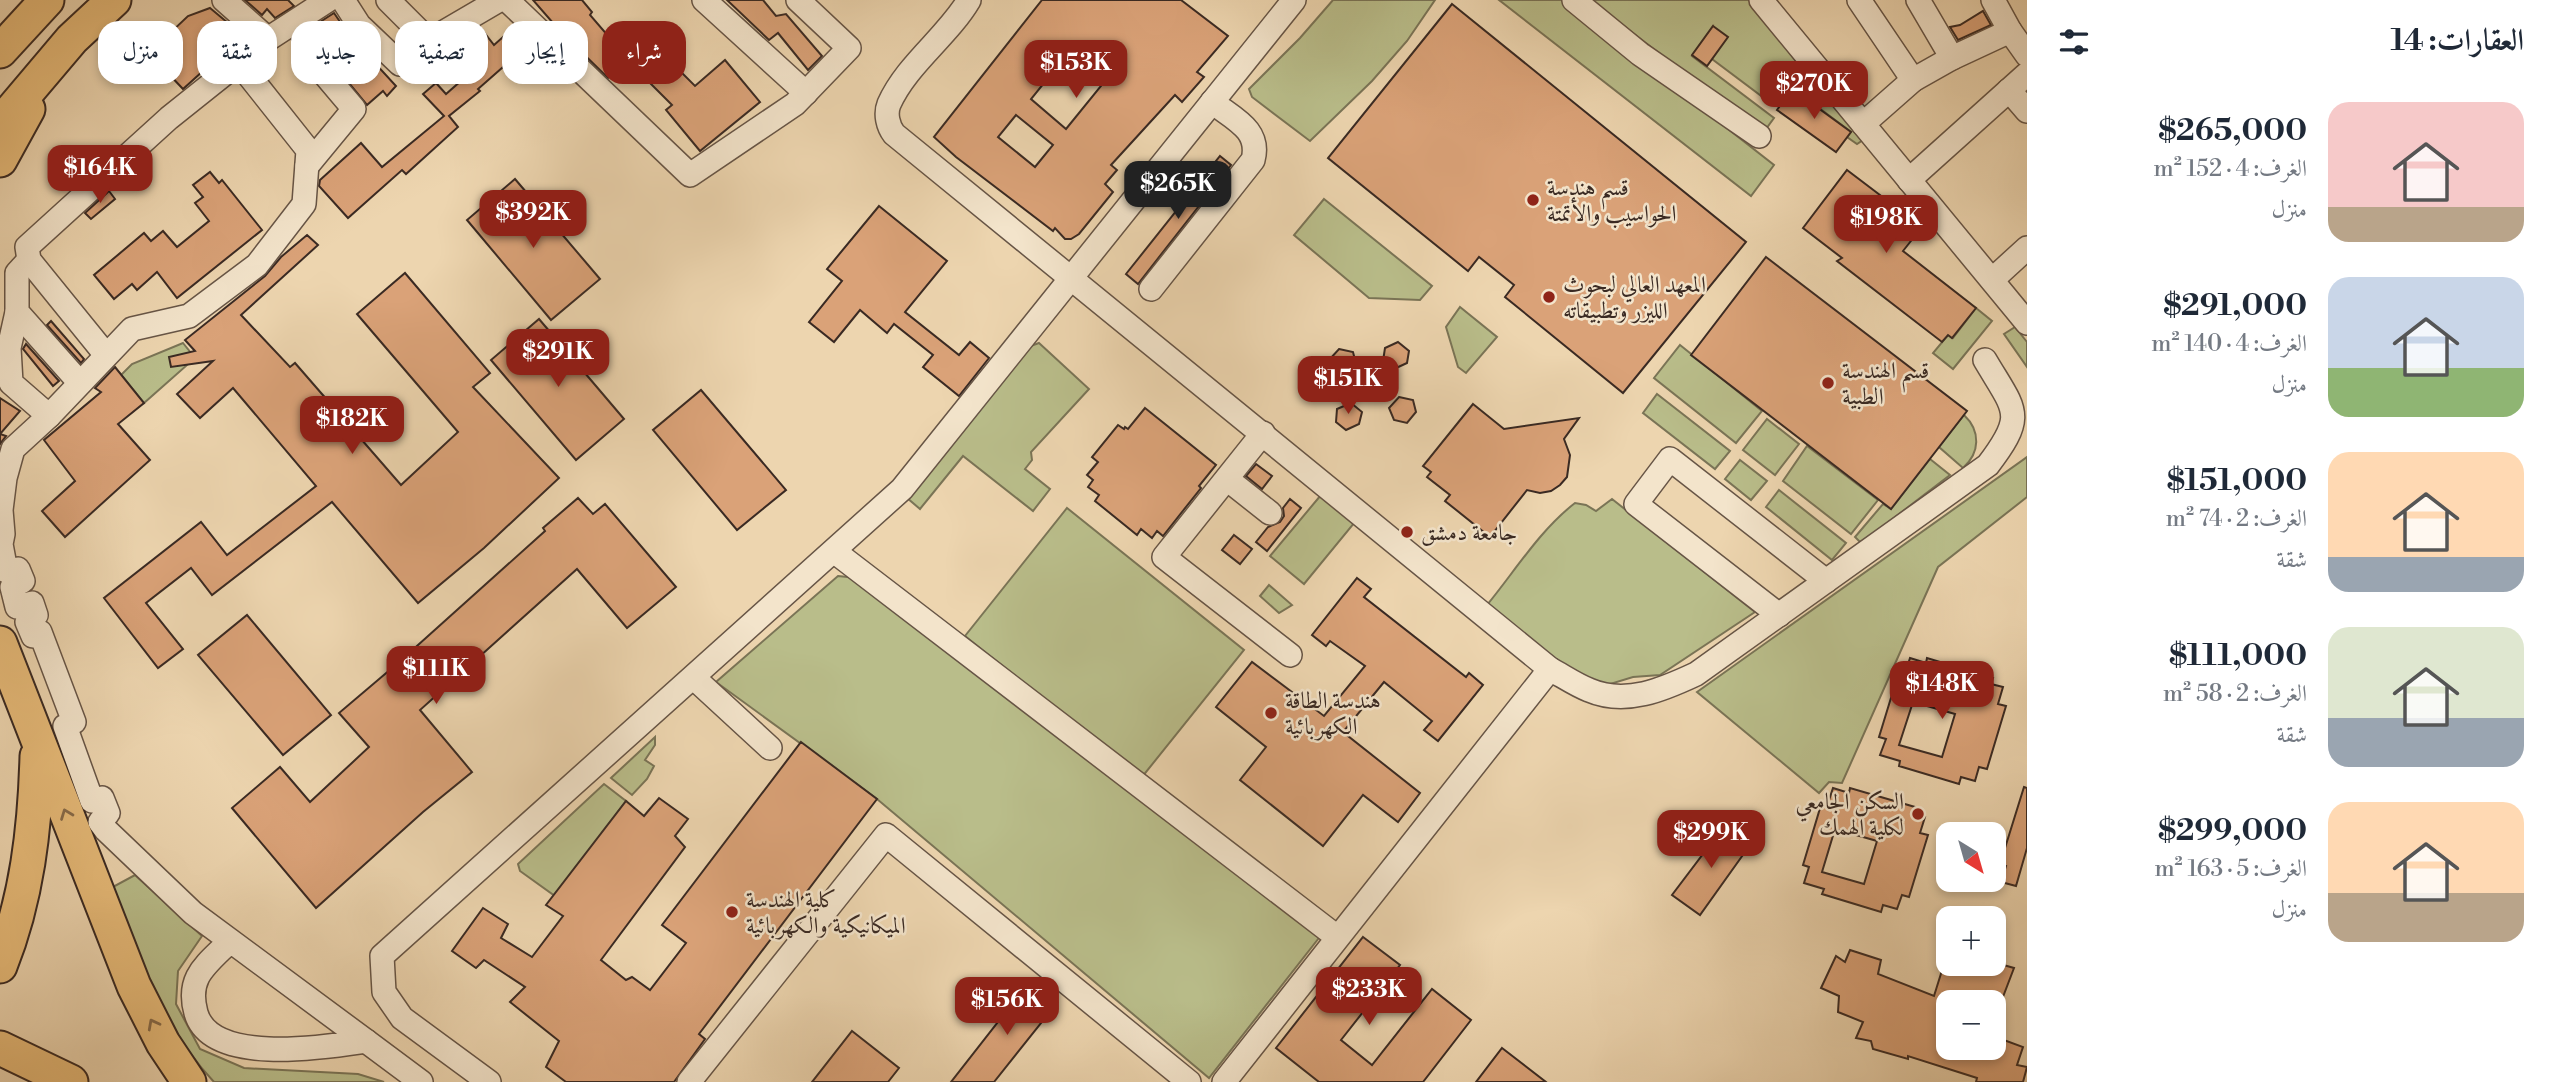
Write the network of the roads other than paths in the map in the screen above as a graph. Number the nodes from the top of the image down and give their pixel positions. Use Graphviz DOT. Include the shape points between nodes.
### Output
graph roads {
  1 [pos="47,0"];
  2 [pos="114,0"];
  3 [pos="224,0"];
  4 [pos="328,0"];
  5 [pos="343,0"];
  6 [pos="388,0"];
  7 [pos="499,0"];
  8 [pos="507,0"];
  9 [pos="704,0"];
  10 [pos="798,0"];
  11 [pos="969,0"];
  12 [pos="1294,0"];
  13 [pos="1574,0"];
  14 [pos="1761,0"];
  15 [pos="1859,0"];
  16 [pos="1918,0"];
  17 [pos="1993,0"];
  18 [pos="247,21"];
  19 [pos="409,21"];
  20 [pos="463,21"];
  21 [pos="2010,31"];
  22 [pos="277,34"];
  23 [pos="72,39"];
  24 [pos="0,51"];
  25 [pos="2027,55"];
  26 [pos="1952,58"];
  27 [pos="395,59"];
  28 [pos="2027,74"];
  29 [pos="1913,80"];
  30 [pos="212,84"];
  31 [pos="256,84"];
  32 [pos="333,84"];
  33 [pos="2009,90"];
  34 [pos="806,93"];
  35 [pos="1212,102"];
  36 [pos="2027,111"];
  37 [pos="0,124"];
  38 [pos="1863,124"];
  39 [pos="1759,136"];
  40 [pos="0,160"];
  41 [pos="307,166"];
  42 [pos="1909,180"];
  43 [pos="2027,248"];
  44 [pos="29,260"];
  45 [pos="1071,276"];
  46 [pos="1992,280"];
  47 [pos="1151,289"];
  48 [pos="17,312"];
  49 [pos="2027,323"];
  50 [pos="106,355"];
  51 [pos="1985,360"];
  52 [pos="80,383"];
  53 [pos="48,416"];
  54 [pos="1263,433"];
  55 [pos="1227,479"];
  56 [pos="1270,513"];
  57 [pos="835,552"];
  58 [pos="1826,581"];
  59 [pos="1779,615"];
  60 [pos="0,643"];
  61 [pos="1290,655"];
  62 [pos="1550,669"];
  63 [pos="694,678"];
  64 [pos="37,739"];
  65 [pos="769,748"];
  66 [pos="1337,937"];
  67 [pos="230,941"];
  68 [pos="0,966"];
  69 [pos="366,1041"];
  70 [pos="0,1048"];
  71 [pos="71,1082"];
  72 [pos="189,1082"];
  73 [pos="421,1082"];
  74 [pos="489,1082"];
  75 [pos="689,1082"];
  76 [pos="1189,1082"];
  77 [pos="1224,1082"];
  1 -- 24 [label="highway"];
  2 -- 23 [label="highway"];
  3 -- 18 [label="street"];
  4 -- 22 [label="street"];
  5 -- 27 [label="street" via="359,25"];
  6 -- 19 [label="street"];
  7 -- 20 [label="street"];
  8 -- 34 [label="street" via="690,175"];
  9 -- 34 [label="street"];
  10 -- 34 [label="street" via="849,48"];
  11 -- 45 [label="street" via="888,105 889,128"];
  12 -- 35 [label="street"];
  13 -- 39 [label="street" via="1640,54"];
  14 -- 38 [label="street"];
  15 -- 29 [label="street"];
  16 -- 26 [label="street"];
  17 -- 21 [label="street"];
  21 -- 25 [label="street"];
  21 -- 26 [label="street"];
  23 -- 37 [label="highway"];
  23 -- 40 [label="highway"];
  26 -- 29 [label="street"];
  28 -- 33 [label="street"];
  29 -- 38 [label="street"];
  30 -- 44 [label="street" via="27,247"];
  31 -- 41 [label="street" via="308,150"];
  32 -- 41 [label="street" via="354,109"];
  33 -- 36 [label="street"];
  33 -- 42 [label="street"];
  35 -- 45 [label="street"];
  35 -- 47 [label="street" via="1250,132 1257,146 1253,160"];
  38 -- 42 [label="street"];
  41 -- 50 [label="street" via="304,204 257,265 189,316 132,329"];
  42 -- 46 [label="street"];
  43 -- 46 [label="street"];
  44 -- 48 [label="street" via="17,273"];
  44 -- 50 [label="street"];
  45 -- 54 [label="street"];
  45 -- 57 [label="street" via="902,489"];
  46 -- 49 [label="street"];
  48 -- 52 [label="street"];
  48 -- 53 [label="street" via="9,348 11,383"];
  50 -- 52 [label="street"];
  51 -- 58 [label="street" via="2011,405 2014,422 2006,442 1988,465"];
  52 -- 53 [label="street"];
  53 -- 67 [label="street" via="13,449 5,478 1,544 6,571 18,569 23,581 12,587 17,607 32,603 36,615 27,622 33,636 40,632 74,722 65,726 92,801 102,799 108,813 100,822 193,914"];
  54 -- 55 [label="street"];
  54 -- 62 [label="street"];
  55 -- 56 [label="street"];
  55 -- 61 [label="street" via="1164,557"];
  57 -- 63 [label="street"];
  57 -- 66 [label="street"];
  58 -- 59 [label="street"];
  58 -- 59 [label="street" via="1670,459 1636,504"];
  59 -- 62 [label="street" via="1696,674 1658,692 1625,696 1591,692"];
  60 -- 64 [label="highway"];
  62 -- 66 [label="street"];
  63 -- 65 [label="street"];
  63 -- 74 [label="street" via="382,956 384,992 402,1018"];
  64 -- 68 [label="highway" via="26,878"];
  72 -- 64 [label="highway, one-way" via="163,1044 134,986"];
  66 -- 77 [label="street"];
  67 -- 69 [label="street"];
  67 -- 69 [label="street" via="193,984 199,1023 211,1033 255,1049 293,1051"];
  69 -- 73 [label="street"];
  70 -- 71 [label="highway"];
  75 -- 76 [label="street" via="886,835"];
}
